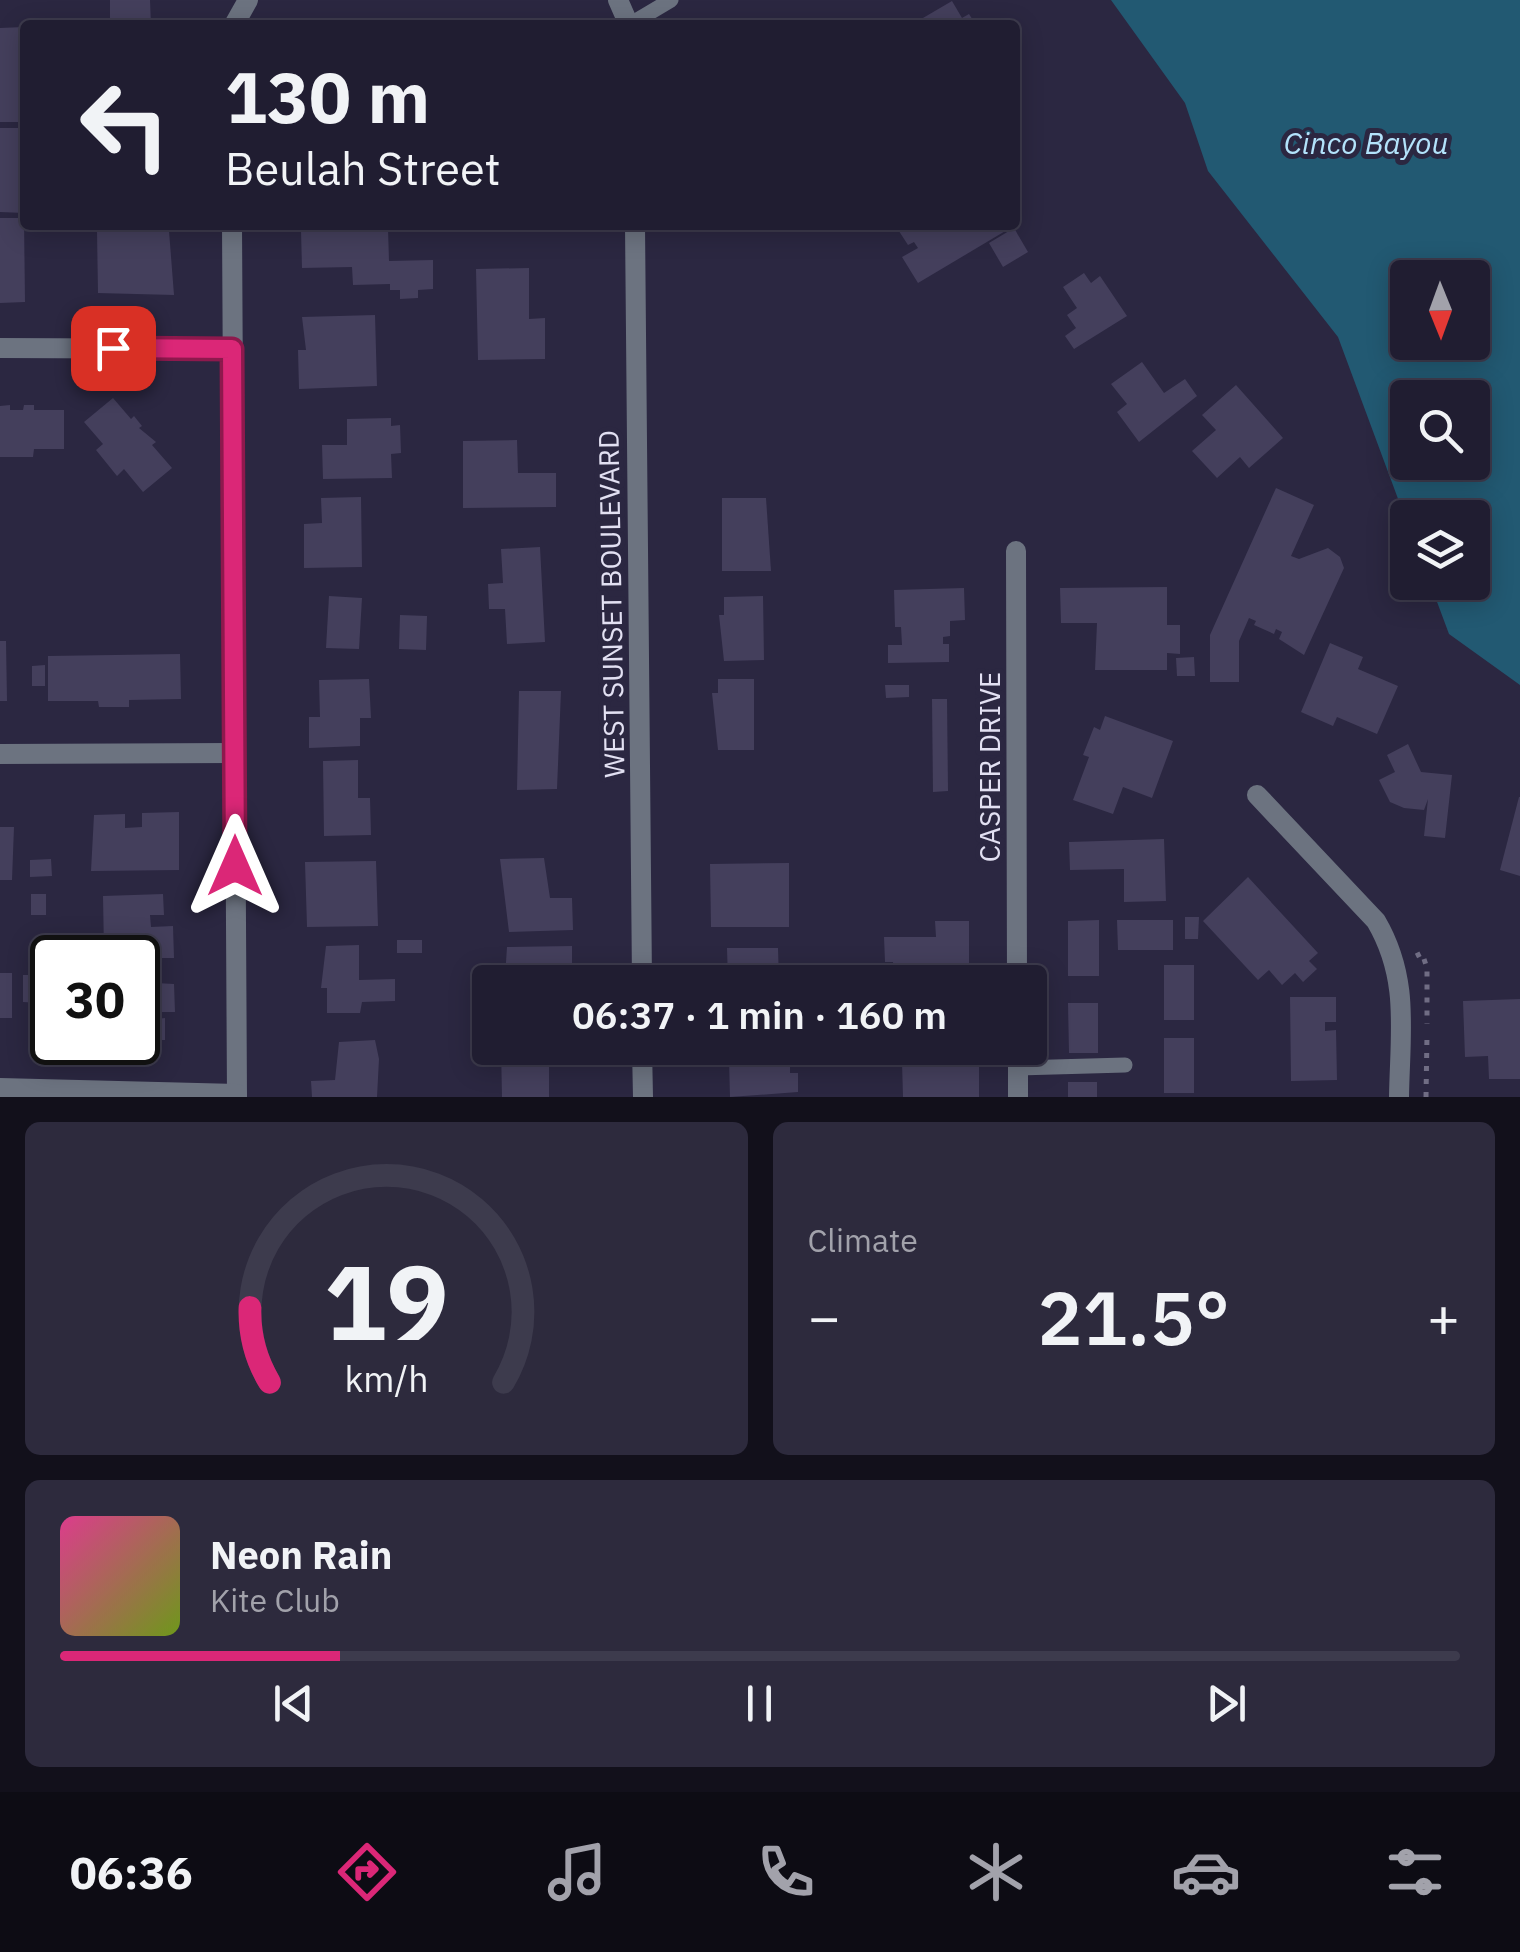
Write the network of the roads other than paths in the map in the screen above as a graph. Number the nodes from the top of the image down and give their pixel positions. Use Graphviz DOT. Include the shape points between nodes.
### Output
graph roads {
  1 [pos="671,0"];
  2 [pos="637,20"];
  3 [pos="232,230"];
  4 [pos="635,230"];
  5 [pos="0,348"];
  6 [pos="232,349"];
  7 [pos="1016,551"];
  8 [pos="234,752"];
  9 [pos="0,754"];
  10 [pos="1258,795"];
  11 [pos="642,965"];
  12 [pos="1018,965"];
  13 [pos="1047,1060"];
  14 [pos="642,1065"];
  15 [pos="1018,1065"];
  16 [pos="1125,1065"];
  17 [pos="0,1088"];
  18 [pos="237,1095"];
  19 [pos="642,1097"];
  20 [pos="1018,1097"];
  21 [pos="1399,1097"];
  1 -- 2 [label="lane"];
  3 -- 6 [label="street"];
  4 -- 11 [label="street, WEST SUNSET BOULEVARD"];
  5 -- 6 [label="street"];
  6 -- 8 [label="street"];
  7 -- 12 [label="street, CASPER DRIVE"];
  8 -- 9 [label="street"];
  8 -- 18 [label="street"];
  10 -- 21 [label="street" via="1388,942 1398,965"];
  13 -- 16 [label="lane"];
  14 -- 19 [label="street"];
  15 -- 20 [label="street"];
  17 -- 18 [label="street"];
}
